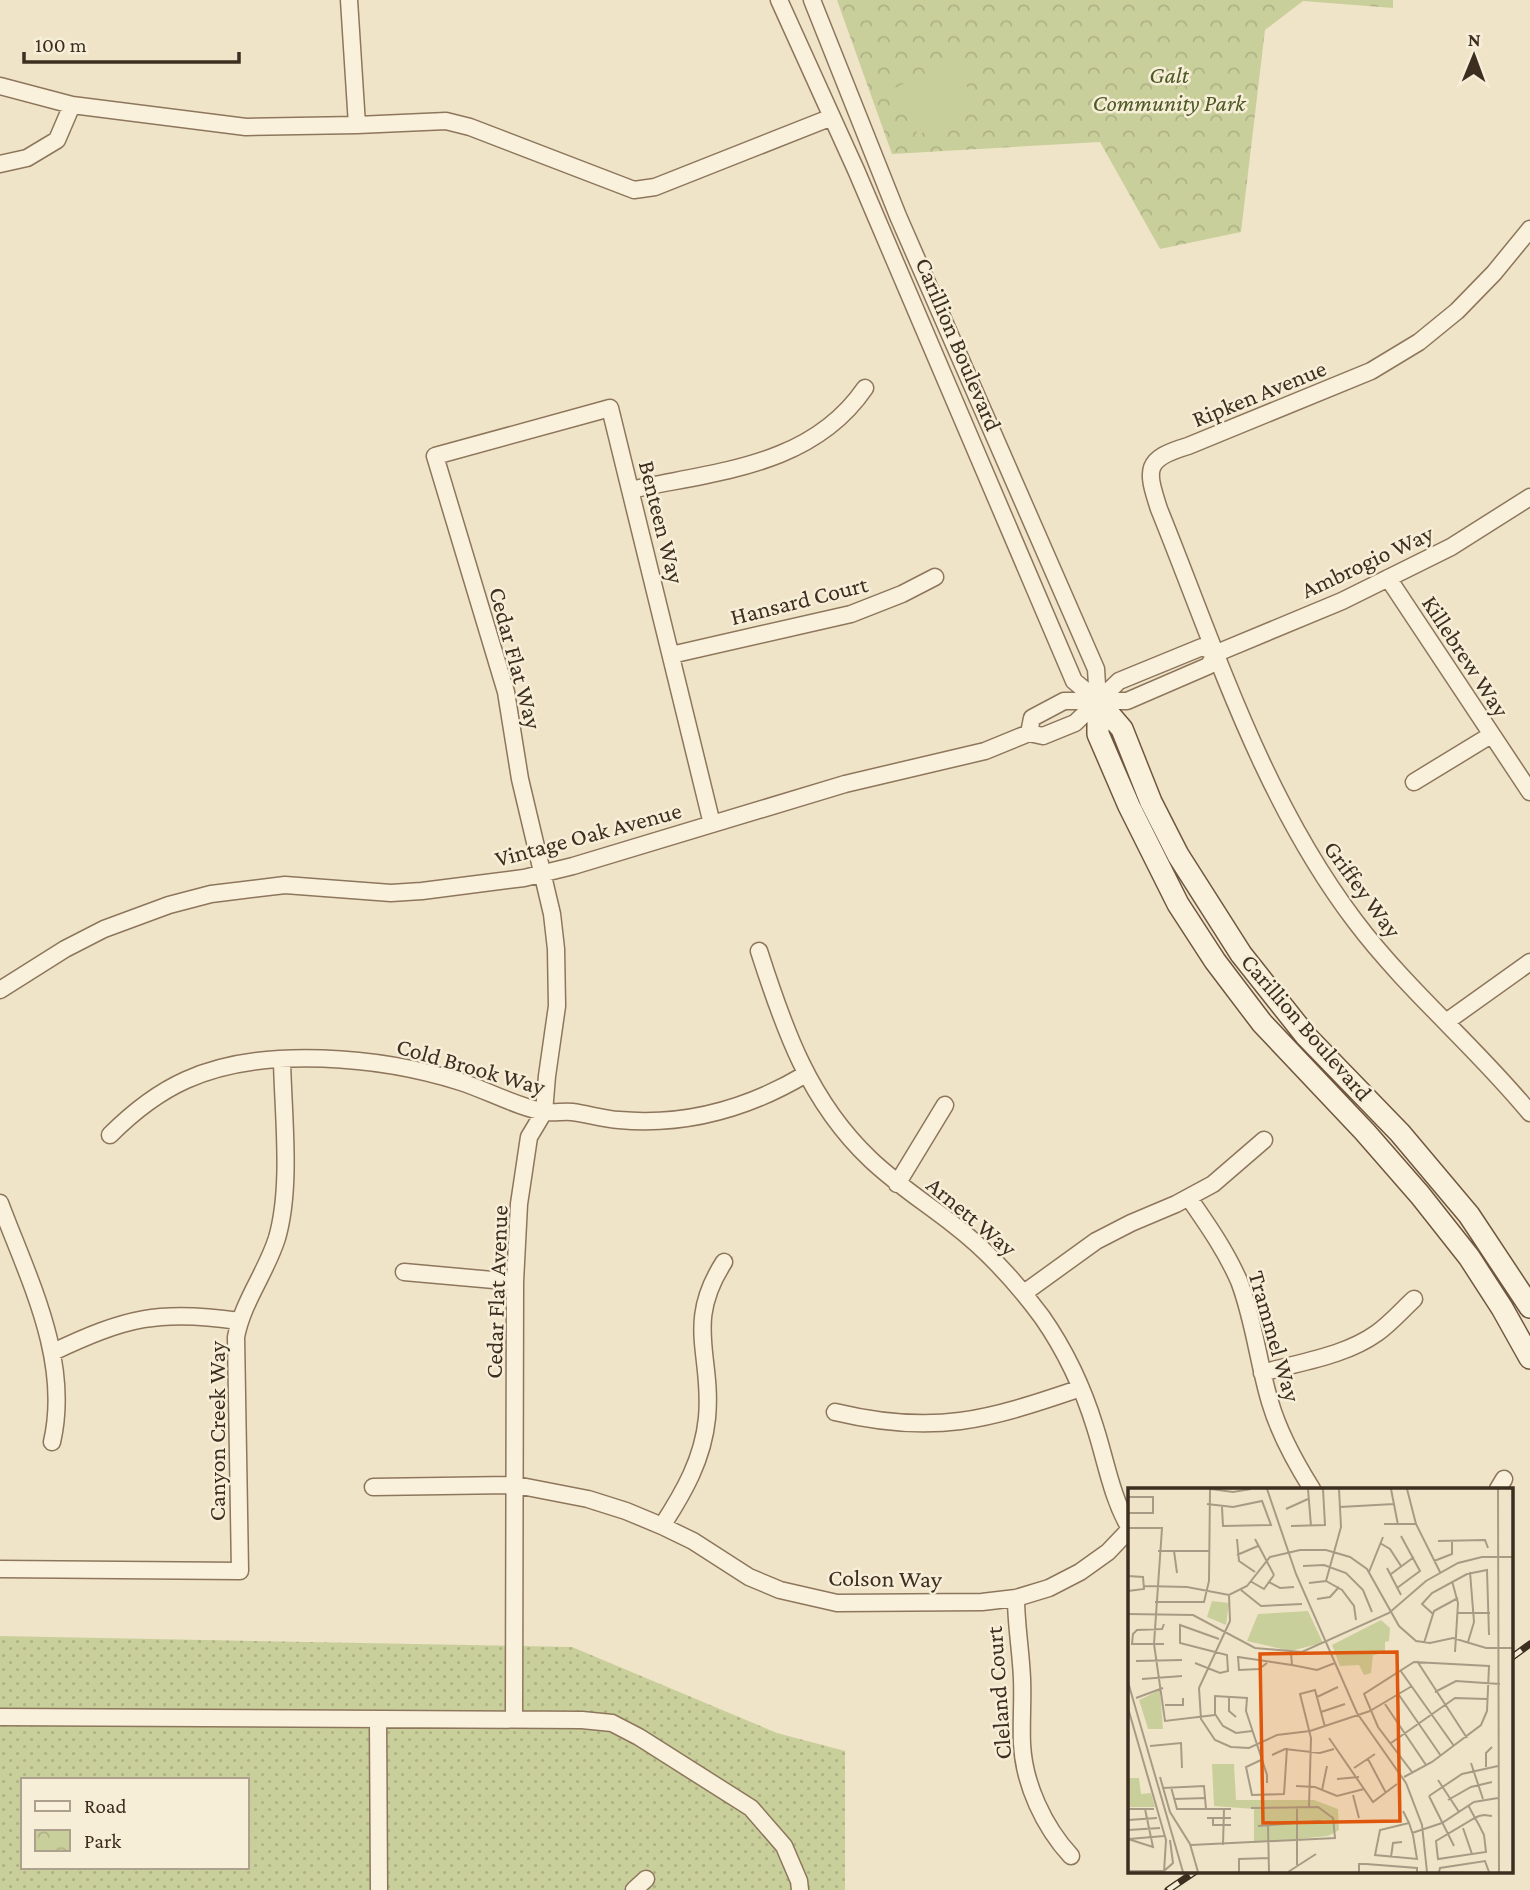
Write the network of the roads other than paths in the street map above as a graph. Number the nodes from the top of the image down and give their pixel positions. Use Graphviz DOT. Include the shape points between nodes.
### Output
graph roads {
  1 [pos="349,0"];
  2 [pos="779,0"];
  3 [pos="812,0"];
  4 [pos="0,86"];
  5 [pos="72,105"];
  6 [pos="832,117"];
  7 [pos="357,125"];
  8 [pos="0,164"];
  9 [pos="1530,229"];
  10 [pos="865,388"];
  11 [pos="435,456"];
  12 [pos="630,490"];
  13 [pos="1530,496"];
  14 [pos="934,576"];
  15 [pos="1388,579"];
  16 [pos="1217,653"];
  17 [pos="671,655"];
  18 [pos="1098,701"];
  19 [pos="1029,733"];
  20 [pos="1491,735"];
  21 [pos="1415,782"];
  22 [pos="1530,792"];
  23 [pos="712,824"];
  24 [pos="543,874"];
  25 [pos="758,951"];
  26 [pos="1530,962"];
  27 [pos="0,990"];
  28 [pos="1446,1022"];
  29 [pos="282,1060"];
  30 [pos="806,1074"];
  31 [pos="945,1105"];
  32 [pos="544,1112"];
  33 [pos="1530,1114"];
  34 [pos="110,1135"];
  35 [pos="1264,1140"];
  36 [pos="897,1184"];
  37 [pos="1189,1198"];
  38 [pos="0,1203"];
  39 [pos="724,1262"];
  40 [pos="404,1272"];
  41 [pos="515,1282"];
  42 [pos="1024,1293"];
  43 [pos="1414,1299"];
  44 [pos="1530,1307"];
  45 [pos="239,1321"];
  46 [pos="52,1352"];
  47 [pos="1530,1358"];
  48 [pos="1262,1373"];
  49 [pos="1081,1388"];
  50 [pos="835,1412"];
  51 [pos="52,1442"];
  52 [pos="516,1485"];
  53 [pos="373,1487"];
  54 [pos="1311,1488"];
  55 [pos="662,1526"];
  56 [pos="1128,1526"];
  57 [pos="1128,1529"];
  58 [pos="0,1569"];
  59 [pos="1016,1598"];
  60 [pos="0,1717"];
  61 [pos="377,1719"];
  62 [pos="514,1719"];
  63 [pos="1071,1856"];
  64 [pos="379,1890"];
  65 [pos="800,1890"];
  1 -- 7 [label="street"];
  2 -- 6 [label="street, Carillion Boulevard"];
  3 -- 18 [label="street, Carillion Boulevard" via="898,216 1096,669"];
  4 -- 5 [label="street"];
  5 -- 7 [label="street" via="246,127"];
  5 -- 8 [label="street" via="57,140 27,158"];
  6 -- 7 [label="street" via="655,187 634,190 446,121"];
  6 -- 18 [label="street, Carillion Boulevard" via="1074,681"];
  9 -- 16 [label="street, Ripken Avenue" via="1457,312 1419,342 1371,371 1163,454 1153,465 1150,480 1159,509"];
  10 -- 12 [label="street" via="836,423 788,453"];
  11 -- 12 [label="street, Benteen Way" via="610,408"];
  11 -- 24 [label="street, Cedar Flat Way" via="506,692 520,779"];
  12 -- 17 [label="street, Benteen Way"];
  13 -- 15 [label="street, Ambrogio Way" via="1451,547"];
  14 -- 17 [label="street, Hansard Court" via="851,614"];
  15 -- 16 [label="street, Ambrogio Way"];
  15 -- 20 [label="street, Killebrew Way"];
  16 -- 18 [label="street, Ambrogio Way" via="1208,666 1127,701"];
  16 -- 28 [label="street, Griffey Way" via="1245,730 1300,838 1362,930"];
  17 -- 23 [label="street, Benteen Way"];
  18 -- 19 [label="street, Vintage Oak Avenue" via="1075,723 1043,736"];
  18 -- 19 [label="street, Vintage Oak Avenue" via="1064,701 1032,718"];
  18 -- 44 [label="street, Carillion Boulevard" via="1122,729 1178,855 1241,954 1306,1036 1400,1133 1469,1215"];
  18 -- 47 [label="street, Carillion Boulevard" via="1098,734 1129,806 1178,904 1208,950 1262,1023 1365,1132 1469,1257"];
  19 -- 23 [label="street, Vintage Oak Avenue" via="985,751"];
  20 -- 21 [label="street"];
  20 -- 22 [label="street, Killebrew Way"];
  23 -- 24 [label="street, Vintage Oak Avenue"];
  24 -- 27 [label="street, Vintage Oak Avenue" via="476,886 391,893 285,885 211,894 104,929"];
  24 -- 32 [label="street, Cedar Flat Avenue" via="558,977"];
  25 -- 30 [label="street, Arnett Way"];
  26 -- 28 [label="street"];
  28 -- 33 [label="street, Griffey Way"];
  29 -- 32 [label="street, Cold Brook Way" via="340,1058 400,1066"];
  29 -- 34 [label="street, Cold Brook Way" via="231,1065 186,1079 145,1103"];
  29 -- 45 [label="street, Canyon Creek Way" via="282,1214 264,1271"];
  30 -- 32 [label="street, Cold Brook Way" via="741,1106 676,1120"];
  30 -- 36 [label="street, Arnett Way" via="846,1133"];
  31 -- 36 [label="street"];
  32 -- 41 [label="street, Cedar Flat Avenue" via="529,1136"];
  35 -- 37 [label="street" via="1213,1184"];
  36 -- 42 [label="street, Arnett Way" via="973,1241"];
  37 -- 42 [label="street" via="1096,1241"];
  37 -- 48 [label="street, Trammel Way" via="1239,1282"];
  38 -- 46 [label="street"];
  39 -- 55 [label="street" via="710,1287 701,1327 708,1392 703,1441 690,1479"];
  40 -- 41 [label="street"];
  41 -- 52 [label="street, Cedar Flat Avenue"];
  42 -- 49 [label="street, Arnett Way" via="1055,1337"];
  43 -- 48 [label="street" via="1361,1342"];
  45 -- 46 [label="street" via="190,1315 144,1318 95,1332"];
  45 -- 58 [label="street, Canyon Creek Way" via="235,1352 240,1571"];
  46 -- 51 [label="street" via="58,1401"];
  48 -- 54 [label="street, Trammel Way" via="1278,1425"];
  49 -- 50 [label="street" via="1006,1413 950,1423 896,1424"];
  49 -- 56 [label="street, Arnett Way" via="1111,1488"];
  52 -- 53 [label="street, Colson Way"];
  52 -- 55 [label="street, Colson Way" via="588,1499"];
  52 -- 62 [label="street, Cedar Flat Avenue"];
  55 -- 59 [label="street, Colson Way" via="749,1577 812,1599 863,1604"];
  57 -- 59 [label="street, Colson Way" via="1108,1552 1080,1572"];
  59 -- 63 [label="street, Cleland Court" via="1027,1771 1043,1816"];
  60 -- 61 [label="street"];
  61 -- 62 [label="street"];
  61 -- 64 [label="street"];
  62 -- 65 [label="street" via="612,1723 639,1737 751,1808 785,1846"];
}
